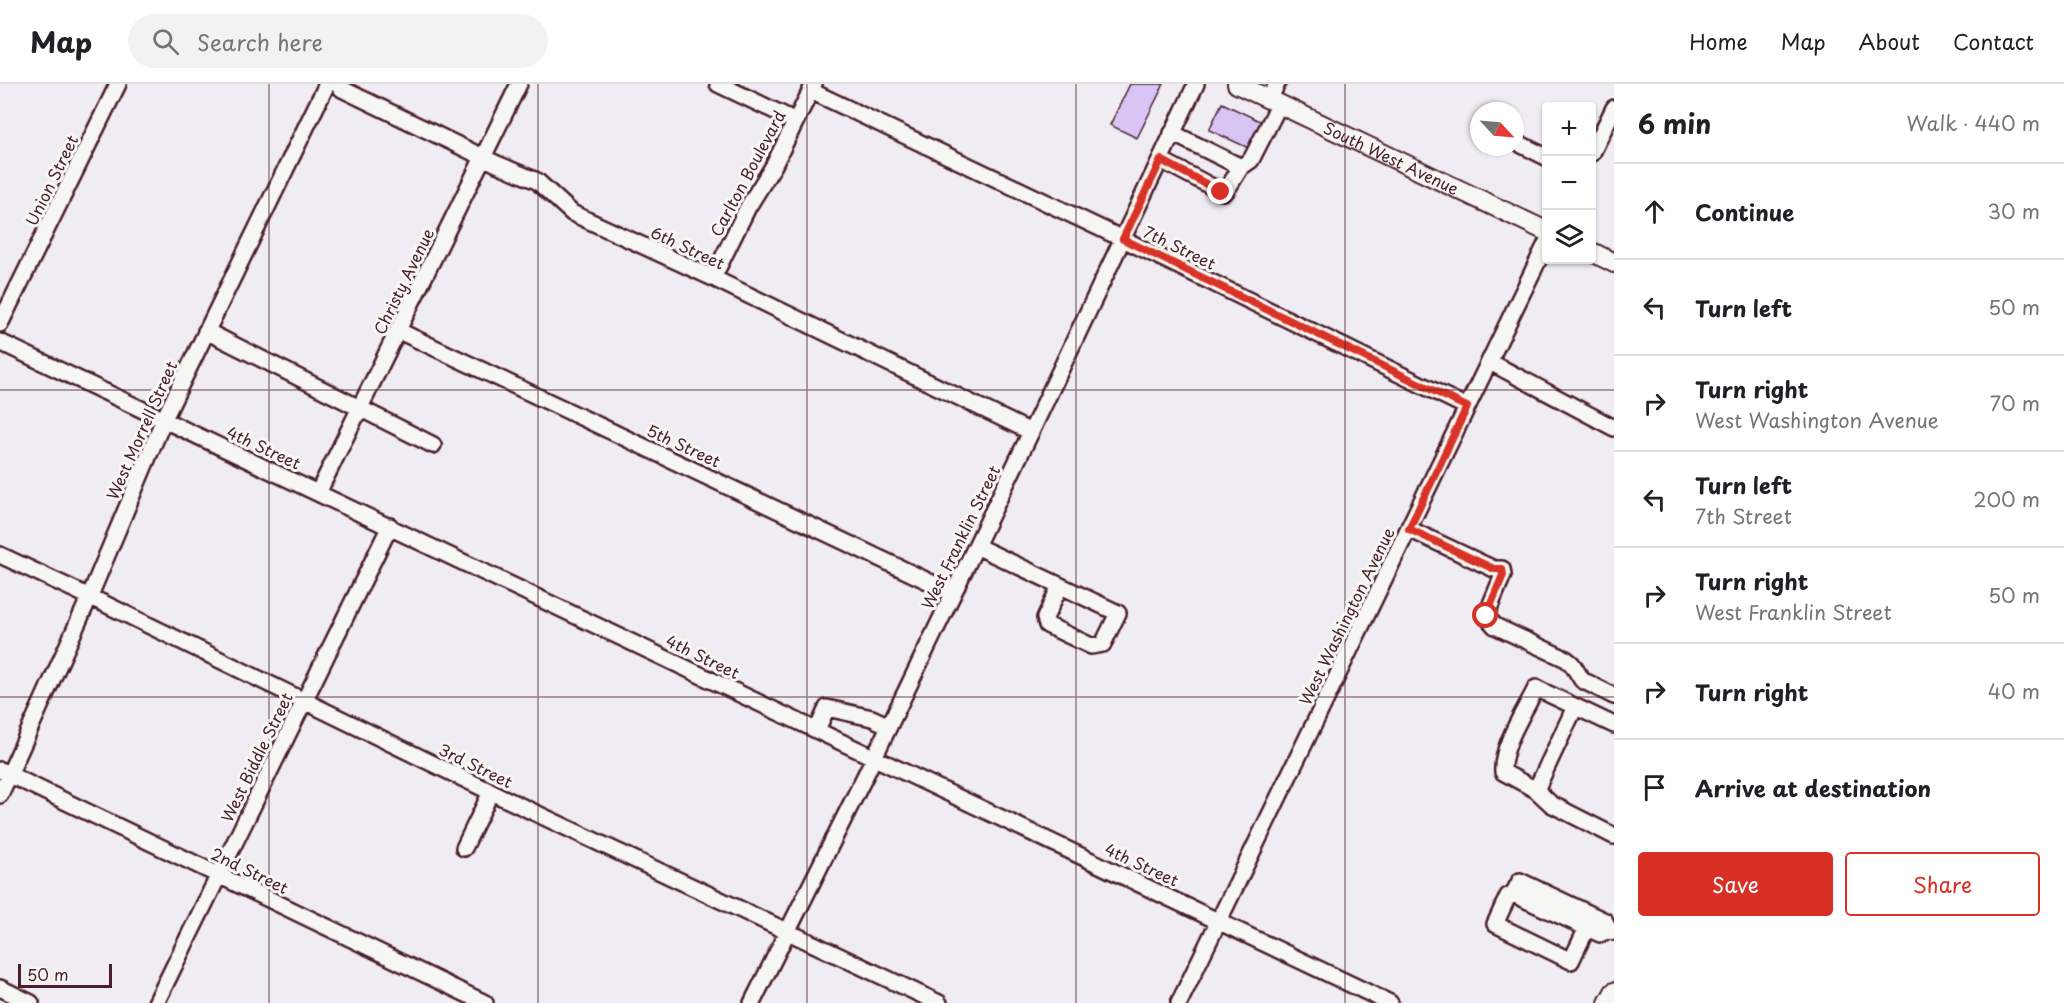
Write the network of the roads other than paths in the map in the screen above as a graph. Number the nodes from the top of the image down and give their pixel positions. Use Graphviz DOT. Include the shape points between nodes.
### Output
graph roads {
  1 [pos="118,84"];
  2 [pos="327,84"];
  3 [pos="337,84"];
  4 [pos="519,84"];
  5 [pos="718,84"];
  6 [pos="1196,84"];
  7 [pos="1237,84"];
  8 [pos="812,87"];
  9 [pos="1275,96"];
  10 [pos="1614,108"];
  11 [pos="796,121"];
  12 [pos="1172,133"];
  13 [pos="1596,145"];
  14 [pos="1524,146"];
  15 [pos="483,156"];
  16 [pos="1544,156"];
  17 [pos="1161,160"];
  18 [pos="1241,167"];
  19 [pos="1542,229"];
  20 [pos="1123,239"];
  21 [pos="1542,252"];
  22 [pos="1596,254"];
  23 [pos="1614,263"];
  24 [pos="713,278"];
  25 [pos="0,324"];
  26 [pos="206,330"];
  27 [pos="399,331"];
  28 [pos="0,342"];
  29 [pos="1490,362"];
  30 [pos="361,407"];
  31 [pos="1467,407"];
  32 [pos="164,419"];
  33 [pos="1614,428"];
  34 [pos="1031,432"];
  35 [pos="433,446"];
  36 [pos="318,493"];
  37 [pos="390,526"];
  38 [pos="1409,529"];
  39 [pos="976,546"];
  40 [pos="0,555"];
  41 [pos="1060,586"];
  42 [pos="953,593"];
  43 [pos="89,598"];
  44 [pos="1614,696"];
  45 [pos="304,700"];
  46 [pos="1575,707"];
  47 [pos="1614,725"];
  48 [pos="888,726"];
  49 [pos="817,730"];
  50 [pos="873,757"];
  51 [pos="5,772"];
  52 [pos="1536,790"];
  53 [pos="491,792"];
  54 [pos="0,795"];
  55 [pos="1614,836"];
  56 [pos="464,848"];
  57 [pos="219,875"];
  58 [pos="1513,894"];
  59 [pos="1218,921"];
  60 [pos="1587,928"];
  61 [pos="787,931"];
  62 [pos="1612,931"];
  63 [pos="0,988"];
  64 [pos="1614,992"];
  65 [pos="31,1003"];
  66 [pos="156,1003"];
  67 [pos="485,1003"];
  68 [pos="752,1003"];
  69 [pos="939,1003"];
  70 [pos="1179,1003"];
  71 [pos="1390,1003"];
  72 [pos="1608,1003"];
  1 -- 25 [label="street, Union Street"];
  2 -- 26 [label="street, West Morrell Street"];
  3 -- 15 [label="street, 6th Street"];
  4 -- 15 [label="street, Christy Avenue"];
  5 -- 11 [label="street"];
  6 -- 12 [label="street, West Franklin Street"];
  7 -- 9 [label="main road, South West Avenue"];
  8 -- 11 [label="street, Carlton Boulevard"];
  8 -- 20 [label="street, 7th Street"];
  9 -- 18 [label="street" via="1251,160"];
  9 -- 19 [label="main road, South West Avenue"];
  10 -- 13 [label="street"];
  11 -- 24 [label="street, Carlton Boulevard"];
  12 -- 17 [label="street, West Franklin Street"];
  12 -- 18 [label="street"];
  14 -- 16 [label="street"];
  15 -- 24 [label="street, 6th Street" via="537,181 572,213"];
  15 -- 27 [label="street, Christy Avenue"];
  17 -- 18 [label="street" via="1221,192 1226,191"];
  17 -- 20 [label="street, West Franklin Street"];
  20 -- 31 [label="street, 7th Street"];
  20 -- 34 [label="street, West Franklin Street"];
  21 -- 29 [label="street, West Washington Avenue"];
  22 -- 23 [label="main road"];
  24 -- 34 [label="street, 6th Street"];
  26 -- 30 [label="street"];
  26 -- 32 [label="street, West Morrell Street"];
  27 -- 30 [label="street, Christy Avenue"];
  27 -- 42 [label="street, 5th Street"];
  28 -- 32 [label="street, 4th Street"];
  29 -- 31 [label="street, West Washington Avenue"];
  29 -- 33 [label="street"];
  30 -- 35 [label="street"];
  30 -- 36 [label="street, Christy Avenue"];
  31 -- 38 [label="street, West Washington Avenue"];
  32 -- 36 [label="street, 4th Street"];
  32 -- 43 [label="street, West Morrell Street"];
  34 -- 39 [label="street, West Franklin Street"];
  36 -- 37 [label="street, 4th Street"];
  37 -- 45 [label="street, West Biddle Street"];
  37 -- 49 [label="street, 4th Street"];
  38 -- 44 [label="street" via="1494,569 1502,569 1486,616 1488,621 1566,659 1582,680"];
  38 -- 59 [label="street, West Washington Avenue"];
  39 -- 41 [label="street"];
  39 -- 42 [label="street, West Franklin Street"];
  40 -- 43 [label="street, 3rd Street"];
  41 -- 41 [label="street" via="1118,613 1103,645 1091,646 1047,625 1045,618"];
  42 -- 48 [label="street, West Franklin Street"];
  43 -- 45 [label="street, 3rd Street"];
  43 -- 51 [label="street, West Morrell Street"];
  45 -- 53 [label="street, 3rd Street"];
  45 -- 57 [label="street, West Biddle Street"];
  46 -- 47 [label="street"];
  46 -- 52 [label="street"];
  46 -- 52 [label="street" via="1536,688 1506,749 1503,772"];
  48 -- 49 [label="street" via="872,718 828,708"];
  48 -- 50 [label="street, West Franklin Street"];
  49 -- 50 [label="street, 4th Street"];
  50 -- 59 [label="street, 4th Street"];
  50 -- 61 [label="street, West Franklin Street"];
  51 -- 54 [label="street, West Morrell Street"];
  51 -- 57 [label="street, 2nd Street"];
  52 -- 55 [label="street" via="1551,804"];
  53 -- 56 [label="street"];
  53 -- 61 [label="street, 3rd Street"];
  57 -- 66 [label="street, West Biddle Street"];
  57 -- 67 [label="street, 2nd Street"];
  58 -- 60 [label="street"];
  58 -- 60 [label="street" via="1508,896 1495,924 1571,960"];
  58 -- 62 [label="street" via="1520,881 1605,921"];
  59 -- 70 [label="street, West Washington Avenue"];
  59 -- 71 [label="street, 4th Street"];
  60 -- 62 [label="street" via="1600,934"];
  61 -- 68 [label="street, West Franklin Street"];
  61 -- 69 [label="street, 3rd Street"];
  63 -- 65 [label="street"];
  64 -- 72 [label="main road"];
}
